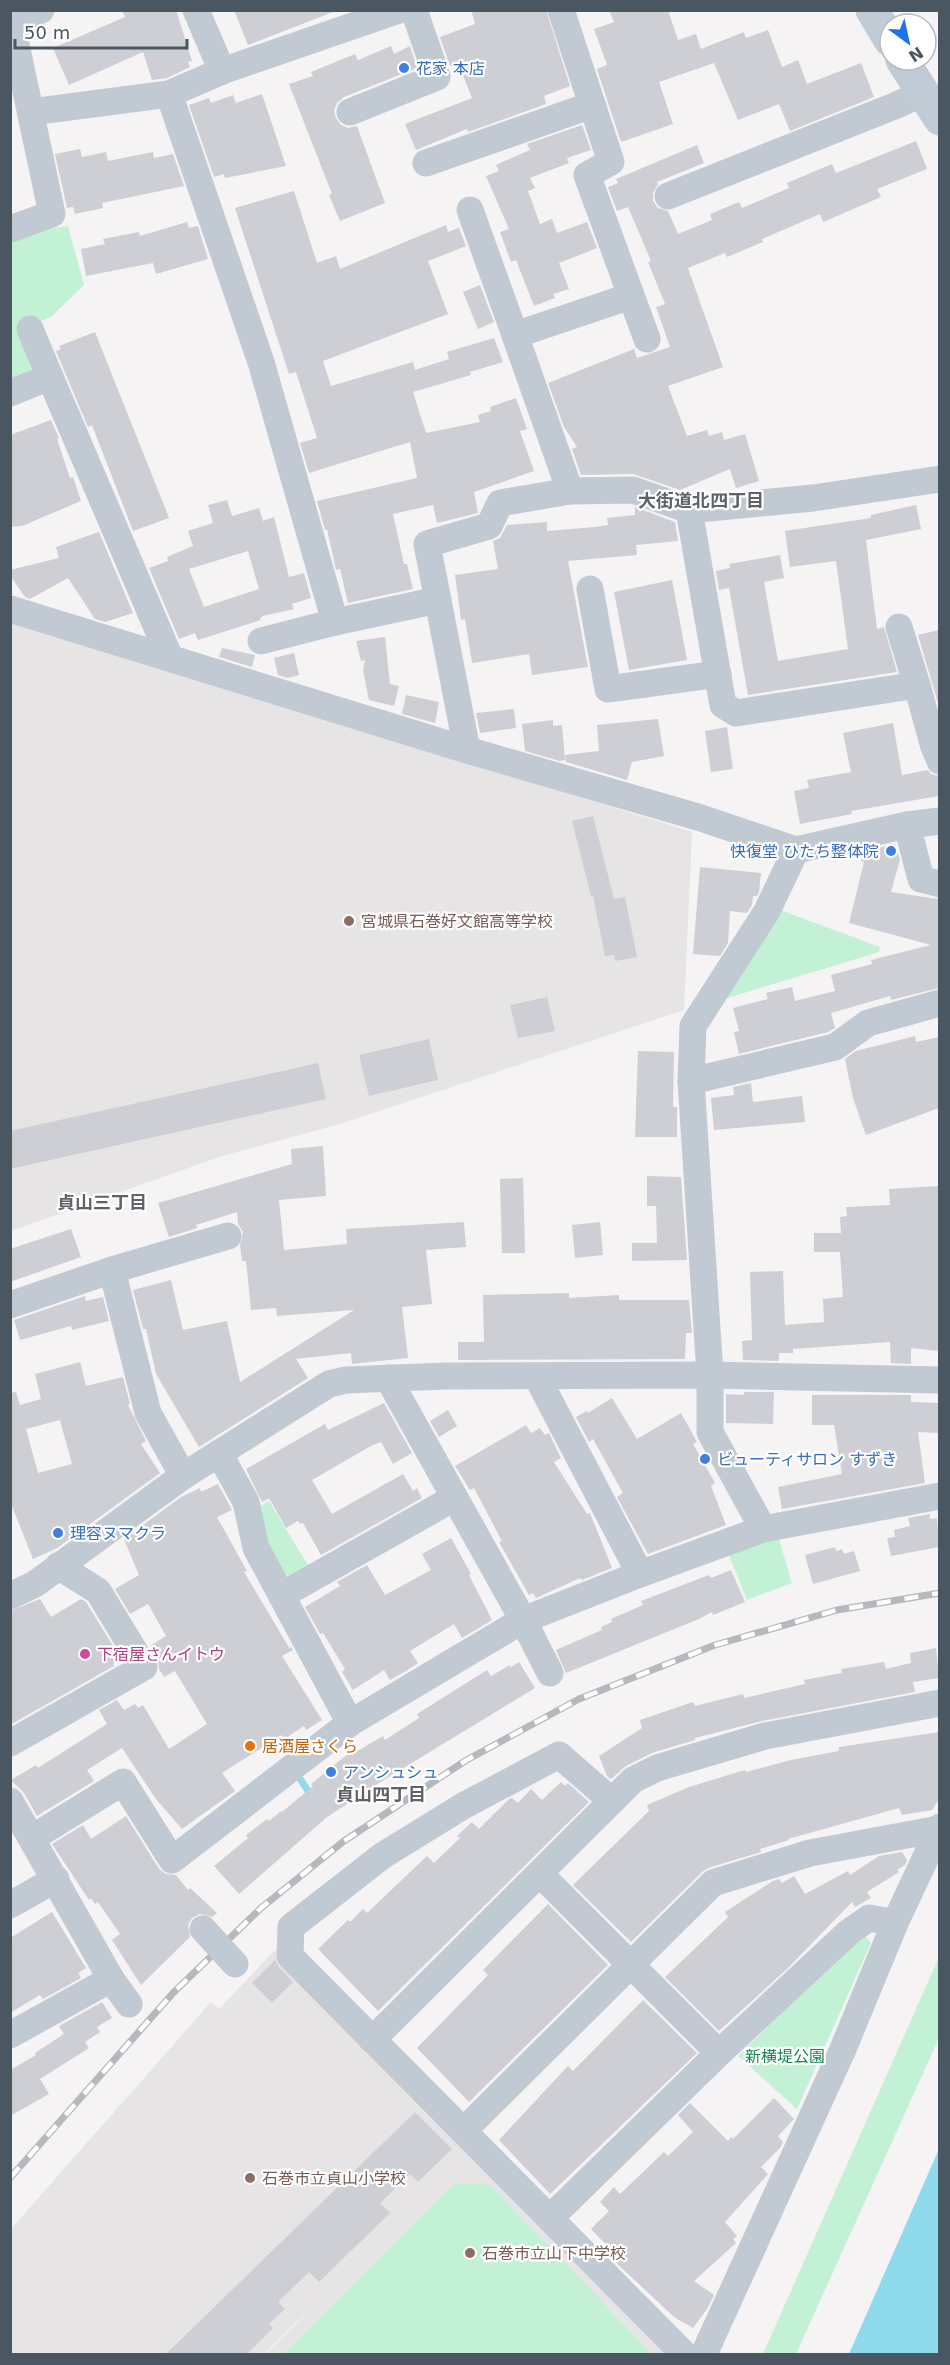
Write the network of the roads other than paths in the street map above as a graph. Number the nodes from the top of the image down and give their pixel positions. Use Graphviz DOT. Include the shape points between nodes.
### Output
graph roads {
  1 [pos="41,10"];
  2 [pos="196,10"];
  3 [pos="399,10"];
  4 [pos="414,10"];
  5 [pos="561,10"];
  6 [pos="346,19"];
  7 [pos="11,21"];
  8 [pos="222,71"];
  9 [pos="910,72"];
  10 [pos="169,94"];
  11 [pos="592,105"];
  12 [pos="931,106"];
  13 [pos="31,112"];
  14 [pos="350,112"];
  15 [pos="426,163"];
  16 [pos="668,196"];
  17 [pos="470,210"];
  18 [pos="10,229"];
  19 [pos="631,296"];
  20 [pos="30,329"];
  21 [pos="515,335"];
  22 [pos="647,339"];
  23 [pos="50,377"];
  24 [pos="10,393"];
  25 [pos="939,479"];
  26 [pos="570,491"];
  27 [pos="689,510"];
  28 [pos="590,589"];
  29 [pos="438,600"];
  30 [pos="10,609"];
  31 [pos="335,622"];
  32 [pos="899,627"];
  33 [pos="261,641"];
  34 [pos="170,658"];
  35 [pos="718,674"];
  36 [pos="917,685"];
  37 [pos="467,750"];
  38 [pos="939,761"];
  39 [pos="939,821"];
  40 [pos="907,825"];
  41 [pos="796,850"];
  42 [pos="939,884"];
  43 [pos="938,1009"];
  44 [pos="691,1081"];
  45 [pos="228,1236"];
  46 [pos="112,1270"];
  47 [pos="10,1305"];
  48 [pos="710,1375"];
  49 [pos="537,1377"];
  50 [pos="388,1378"];
  51 [pos="939,1380"];
  52 [pos="219,1454"];
  53 [pos="183,1476"];
  54 [pos="939,1496"];
  55 [pos="454,1498"];
  56 [pos="763,1529"];
  57 [pos="58,1566"];
  58 [pos="640,1574"];
  59 [pos="282,1595"];
  60 [pos="10,1596"];
  61 [pos="523,1620"];
  62 [pos="550,1673"];
  63 [pos="939,1703"];
  64 [pos="350,1723"];
  65 [pos="10,1743"];
  66 [pos="10,1801"];
  67 [pos="612,1802"];
  68 [pos="939,1828"];
  69 [pos="32,1838"];
  70 [pos="540,1874"];
  71 [pos="56,1879"];
  72 [pos="10,1905"];
  73 [pos="895,1923"];
  74 [pos="203,1929"];
  75 [pos="235,1964"];
  76 [pos="632,1965"];
  77 [pos="111,1979"];
  78 [pos="129,2004"];
  79 [pos="10,2035"];
  80 [pos="372,2040"];
  81 [pos="719,2053"];
  82 [pos="463,2131"];
  83 [pos="550,2218"];
  84 [pos="684,2355"];
  85 [pos="704,2355"];
  1 -- 7 [label="street"];
  2 -- 8 [label="street"];
  3 -- 6 [label="street"];
  4 -- 14 [label="street" via="436,77"];
  5 -- 11 [label="street"];
  6 -- 8 [label="street"];
  7 -- 13 [label="street"];
  8 -- 10 [label="street"];
  9 -- 12 [label="street"];
  10 -- 13 [label="street"];
  10 -- 31 [label="street" via="261,362"];
  11 -- 15 [label="street"];
  11 -- 19 [label="street" via="611,162 587,175"];
  12 -- 16 [label="street"];
  13 -- 18 [label="street" via="52,214"];
  17 -- 21 [label="street"];
  19 -- 21 [label="street"];
  19 -- 22 [label="street"];
  20 -- 23 [label="street"];
  21 -- 26 [label="street"];
  23 -- 24 [label="street"];
  23 -- 34 [label="street"];
  25 -- 27 [label="street" via="813,498"];
  26 -- 27 [label="street" via="633,490"];
  26 -- 29 [label="street" via="500,503 489,526 427,544"];
  27 -- 35 [label="street"];
  28 -- 35 [label="street" via="608,689"];
  29 -- 31 [label="street"];
  29 -- 37 [label="street"];
  30 -- 34 [label="street"];
  31 -- 33 [label="street"];
  32 -- 36 [label="street"];
  34 -- 37 [label="street"];
  35 -- 36 [label="street" via="723,705 736,713"];
  36 -- 38 [label="street"];
  37 -- 41 [label="street"];
  39 -- 40 [label="street"];
  40 -- 41 [label="street"];
  40 -- 42 [label="street" via="921,879"];
  41 -- 44 [label="street" via="767,911 693,1026"];
  43 -- 44 [label="street" via="868,1023 835,1047"];
  44 -- 48 [label="street"];
  45 -- 46 [label="street"];
  46 -- 47 [label="street"];
  46 -- 53 [label="street" via="148,1413"];
  48 -- 49 [label="street"];
  48 -- 51 [label="street"];
  48 -- 56 [label="street" via="710,1432"];
  49 -- 50 [label="street"];
  49 -- 58 [label="street"];
  50 -- 52 [label="street" via="329,1384"];
  50 -- 55 [label="street"];
  52 -- 53 [label="street"];
  52 -- 59 [label="street" via="246,1502 256,1548"];
  53 -- 57 [label="street"];
  54 -- 56 [label="street"];
  55 -- 59 [label="street"];
  55 -- 61 [label="street"];
  56 -- 58 [label="street"];
  57 -- 60 [label="street" via="35,1584"];
  57 -- 65 [label="street" via="98,1591 144,1667"];
  58 -- 61 [label="street"];
  59 -- 64 [label="street"];
  61 -- 62 [label="street"];
  61 -- 64 [label="street"];
  63 -- 67 [label="street" via="765,1736 657,1768 633,1780"];
  64 -- 69 [label="street" via="172,1860 123,1782"];
  66 -- 69 [label="street"];
  67 -- 70 [label="street"];
  67 -- 80 [label="street" via="559,1755 463,1806 382,1856 291,1926 290,1956"];
  68 -- 73 [label="street"];
  68 -- 76 [label="street" via="810,1853 713,1883"];
  69 -- 71 [label="street"];
  70 -- 76 [label="street"];
  70 -- 80 [label="street"];
  71 -- 72 [label="street"];
  71 -- 77 [label="street"];
  73 -- 81 [label="street" via="869,1918 849,1932"];
  73 -- 85 [label="street" via="843,2049"];
  74 -- 75 [label="street, bridge"];
  76 -- 81 [label="street"];
  76 -- 82 [label="street"];
  77 -- 78 [label="street"];
  77 -- 79 [label="street"];
  80 -- 82 [label="street"];
  81 -- 83 [label="street"];
  82 -- 83 [label="street"];
  83 -- 84 [label="street"];
}
